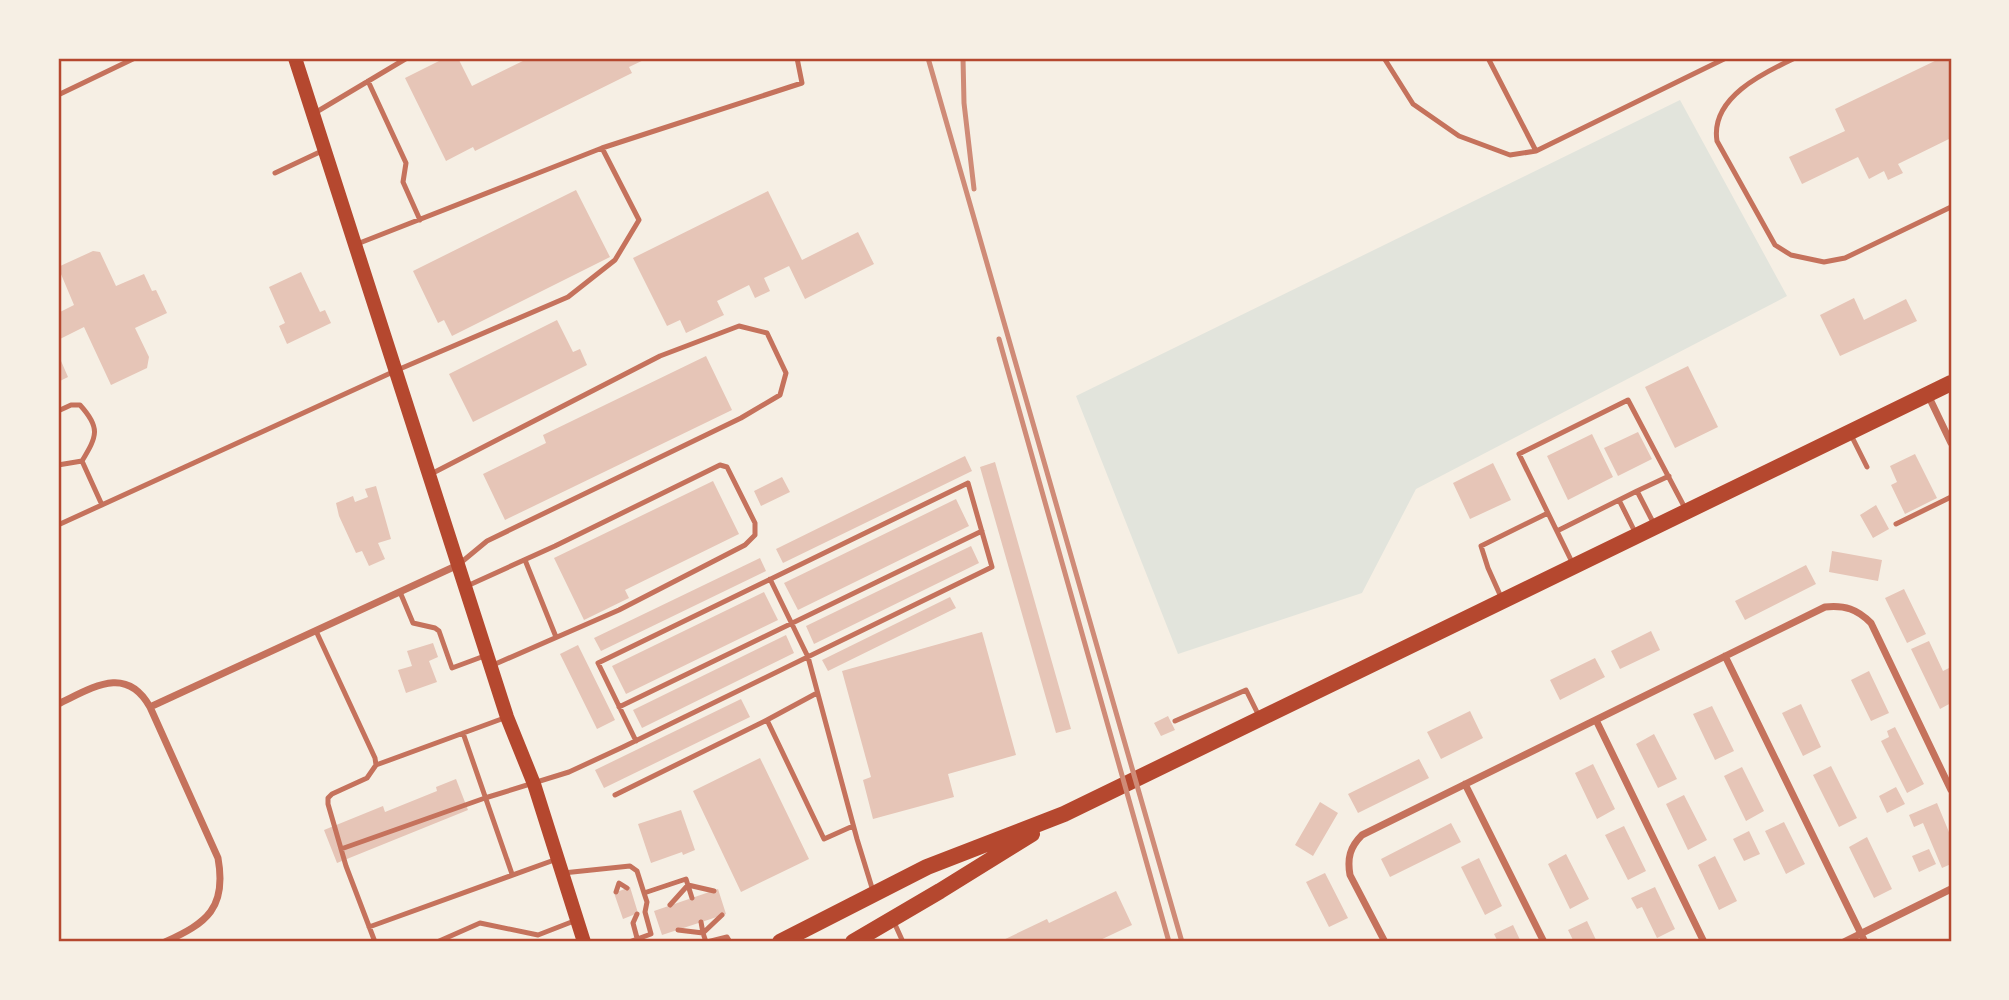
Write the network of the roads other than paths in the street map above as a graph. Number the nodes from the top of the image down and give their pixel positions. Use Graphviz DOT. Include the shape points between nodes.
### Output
graph roads {
  1 [pos="135,58"];
  2 [pos="295,58"];
  3 [pos="407,58"];
  4 [pos="797,58"];
  5 [pos="1384,58"];
  6 [pos="1488,58"];
  7 [pos="1726,58"];
  8 [pos="1795,58"];
  9 [pos="369,81"];
  10 [pos="58,95"];
  11 [pos="313,114"];
  12 [pos="602,148"];
  13 [pos="324,150"];
  14 [pos="1536,151"];
  15 [pos="275,173"];
  16 [pos="1951,206"];
  17 [pos="420,220"];
  18 [pos="355,245"];
  19 [pos="395,372"];
  20 [pos="1951,383"];
  21 [pos="1928,394"];
  22 [pos="58,411"];
  23 [pos="1850,433"];
  24 [pos="1951,443"];
  25 [pos="82,461"];
  26 [pos="58,466"];
  27 [pos="1867,467"];
  28 [pos="428,475"];
  29 [pos="1669,476"];
  30 [pos="1637,491"];
  31 [pos="1951,497"];
  32 [pos="1619,500"];
  33 [pos="102,505"];
  34 [pos="1687,512"];
  35 [pos="1548,513"];
  36 [pos="1896,524"];
  37 [pos="58,525"];
  38 [pos="1656,527"];
  39 [pos="982,531"];
  40 [pos="1557,531"];
  41 [pos="1637,536"];
  42 [pos="525,560"];
  43 [pos="458,565"];
  44 [pos="1574,566"];
  45 [pos="770,579"];
  46 [pos="465,587"];
  47 [pos="400,592"];
  48 [pos="1503,601"];
  49 [pos="792,623"];
  50 [pos="316,631"];
  51 [pos="556,637"];
  52 [pos="1725,656"];
  53 [pos="808,657"];
  54 [pos="489,661"];
  55 [pos="817,693"];
  56 [pos="58,704"];
  57 [pos="150,707"];
  58 [pos="619,707"];
  59 [pos="507,717"];
  60 [pos="1260,719"];
  61 [pos="767,720"];
  62 [pos="1596,720"];
  63 [pos="1175,721"];
  64 [pos="463,733"];
  65 [pos="636,741"];
  66 [pos="376,765"];
  67 [pos="534,783"];
  68 [pos="1465,784"];
  69 [pos="1951,790"];
  70 [pos="615,795"];
  71 [pos="485,798"];
  72 [pos="1064,814"];
  73 [pos="853,826"];
  74 [pos="341,849"];
  75 [pos="558,858"];
  76 [pos="613,867"];
  77 [pos="563,873"];
  78 [pos="512,874"];
  79 [pos="619,883"];
  80 [pos="688,885"];
  81 [pos="627,888"];
  82 [pos="1951,889"];
  83 [pos="714,891"];
  84 [pos="616,892"];
  85 [pos="644,893"];
  86 [pos="874,894"];
  87 [pos="692,898"];
  88 [pos="670,905"];
  89 [pos="637,914"];
  90 [pos="722,915"];
  91 [pos="625,918"];
  92 [pos="577,920"];
  93 [pos="893,920"];
  94 [pos="701,922"];
  95 [pos="633,923"];
  96 [pos="369,927"];
  97 [pos="678,930"];
  98 [pos="703,933"];
  99 [pos="651,934"];
  100 [pos="1861,934"];
  101 [pos="538,935"];
  102 [pos="637,938"];
  103 [pos="165,942"];
  104 [pos="375,942"];
  105 [pos="437,942"];
  106 [pos="541,942"];
  107 [pos="584,942"];
  108 [pos="629,942"];
  109 [pos="656,942"];
  110 [pos="707,942"];
  111 [pos="730,942"];
  112 [pos="780,942"];
  113 [pos="853,942"];
  114 [pos="903,942"];
  115 [pos="1385,942"];
  116 [pos="1544,942"];
  117 [pos="1704,942"];
  118 [pos="1844,942"];
  119 [pos="1865,942"];
  1 -- 10 [label="lane"];
  2 -- 11 [label="main road"];
  3 -- 9 [label="lane"];
  4 -- 12 [label="lane" via="802,83"];
  5 -- 14 [label="lane" via="1413,104 1460,136 1510,155"];
  6 -- 14 [label="lane"];
  7 -- 14 [label="lane"];
  8 -- 16 [label="lane" via="1739,89 1715,129 1717,141 1775,246 1824,262 1845,258"];
  9 -- 11 [label="lane"];
  9 -- 17 [label="lane" via="406,163 403,182"];
  11 -- 13 [label="main road"];
  12 -- 17 [label="lane"];
  12 -- 19 [label="lane" via="639,220 615,260 568,297"];
  13 -- 15 [label="lane"];
  13 -- 18 [label="main road"];
  17 -- 18 [label="lane"];
  18 -- 19 [label="main road"];
  19 -- 28 [label="main road"];
  19 -- 33 [label="lane"];
  20 -- 21 [label="main road"];
  21 -- 23 [label="main road"];
  21 -- 24 [label="street"];
  22 -- 25 [label="lane" via="80,405 92,417 96,432"];
  23 -- 27 [label="lane"];
  23 -- 34 [label="main road"];
  25 -- 26 [label="lane"];
  25 -- 33 [label="lane"];
  28 -- 43 [label="main road"];
  28 -- 43 [label="lane" via="660,356 739,326 767,333 786,373 780,395 751,413 487,541"];
  29 -- 30 [label="lane"];
  29 -- 34 [label="lane"];
  29 -- 35 [label="lane" via="1628,400 1519,454"];
  30 -- 32 [label="lane"];
  30 -- 38 [label="lane"];
  31 -- 36 [label="lane"];
  32 -- 40 [label="lane"];
  32 -- 41 [label="lane"];
  33 -- 37 [label="lane"];
  34 -- 38 [label="main road"];
  35 -- 40 [label="lane"];
  35 -- 48 [label="lane" via="1480,547"];
  38 -- 41 [label="main road"];
  39 -- 45 [label="lane" via="968,482"];
  39 -- 49 [label="lane"];
  39 -- 53 [label="lane" via="992,566"];
  40 -- 44 [label="lane"];
  41 -- 44 [label="main road"];
  42 -- 46 [label="lane"];
  42 -- 51 [label="lane"];
  42 -- 51 [label="lane" via="720,466 727,467 755,523 755,535 745,545"];
  43 -- 46 [label="main road"];
  43 -- 47 [label="street"];
  44 -- 48 [label="main road"];
  45 -- 49 [label="lane"];
  45 -- 58 [label="lane" via="598,663"];
  46 -- 54 [label="main road"];
  47 -- 50 [label="street"];
  47 -- 54 [label="lane" via="413,622 439,631 452,668"];
  48 -- 60 [label="main road"];
  49 -- 53 [label="lane"];
  49 -- 58 [label="lane"];
  50 -- 57 [label="street"];
  50 -- 66 [label="lane"];
  51 -- 54 [label="lane"];
  52 -- 62 [label="street"];
  52 -- 69 [label="street" via="1825,607 1850,608 1861,614 1871,623"];
  52 -- 100 [label="street"];
  53 -- 55 [label="lane"];
  53 -- 65 [label="lane"];
  54 -- 59 [label="main road"];
  55 -- 61 [label="lane"];
  55 -- 73 [label="lane"];
  56 -- 57 [label="street" via="113,681 135,688"];
  57 -- 103 [label="street" via="218,858 220,874 218,897 208,915"];
  58 -- 65 [label="lane"];
  59 -- 64 [label="lane"];
  59 -- 67 [label="main road"];
  60 -- 63 [label="lane" via="1246,690"];
  60 -- 72 [label="main road"];
  61 -- 70 [label="lane"];
  61 -- 73 [label="lane" via="824,839"];
  62 -- 68 [label="street"];
  62 -- 117 [label="street"];
  64 -- 66 [label="lane"];
  64 -- 71 [label="lane"];
  65 -- 67 [label="lane"];
  66 -- 74 [label="lane" via="367,778 328,798"];
  67 -- 71 [label="lane"];
  67 -- 75 [label="main road"];
  68 -- 115 [label="street" via="1354,843 1350,875"];
  68 -- 116 [label="street"];
  71 -- 74 [label="lane"];
  71 -- 78 [label="lane"];
  72 -- 86 [label="main road" via="927,867"];
  72 -- 93 [label="main road"];
  73 -- 86 [label="lane"];
  74 -- 96 [label="lane"];
  75 -- 77 [label="main road"];
  75 -- 78 [label="lane"];
  76 -- 77 [label="lane"];
  76 -- 79 [label="lane"];
  76 -- 85 [label="lane" via="630,866 637,871"];
  77 -- 92 [label="main road"];
  78 -- 96 [label="lane"];
  79 -- 81 [label="lane"];
  79 -- 84 [label="lane"];
  80 -- 83 [label="lane"];
  80 -- 85 [label="lane" via="686,879"];
  80 -- 87 [label="lane"];
  80 -- 88 [label="lane"];
  82 -- 100 [label="street"];
  85 -- 99 [label="lane"];
  86 -- 112 [label="main road"];
  89 -- 95 [label="lane"];
  90 -- 98 [label="lane"];
  91 -- 95 [label="lane"];
  92 -- 101 [label="lane"];
  92 -- 107 [label="main road"];
  93 -- 113 [label="main road"];
  93 -- 114 [label="lane"];
  94 -- 98 [label="lane"];
  95 -- 102 [label="lane"];
  96 -- 104 [label="lane"];
  97 -- 98 [label="lane"];
  98 -- 110 [label="lane"];
  99 -- 102 [label="lane"];
  99 -- 109 [label="lane"];
  100 -- 118 [label="street"];
  100 -- 119 [label="street"];
  101 -- 105 [label="lane" via="480,923"];
  101 -- 106 [label="lane"];
  102 -- 108 [label="lane"];
  110 -- 111 [label="lane" via="727,937"];
}
